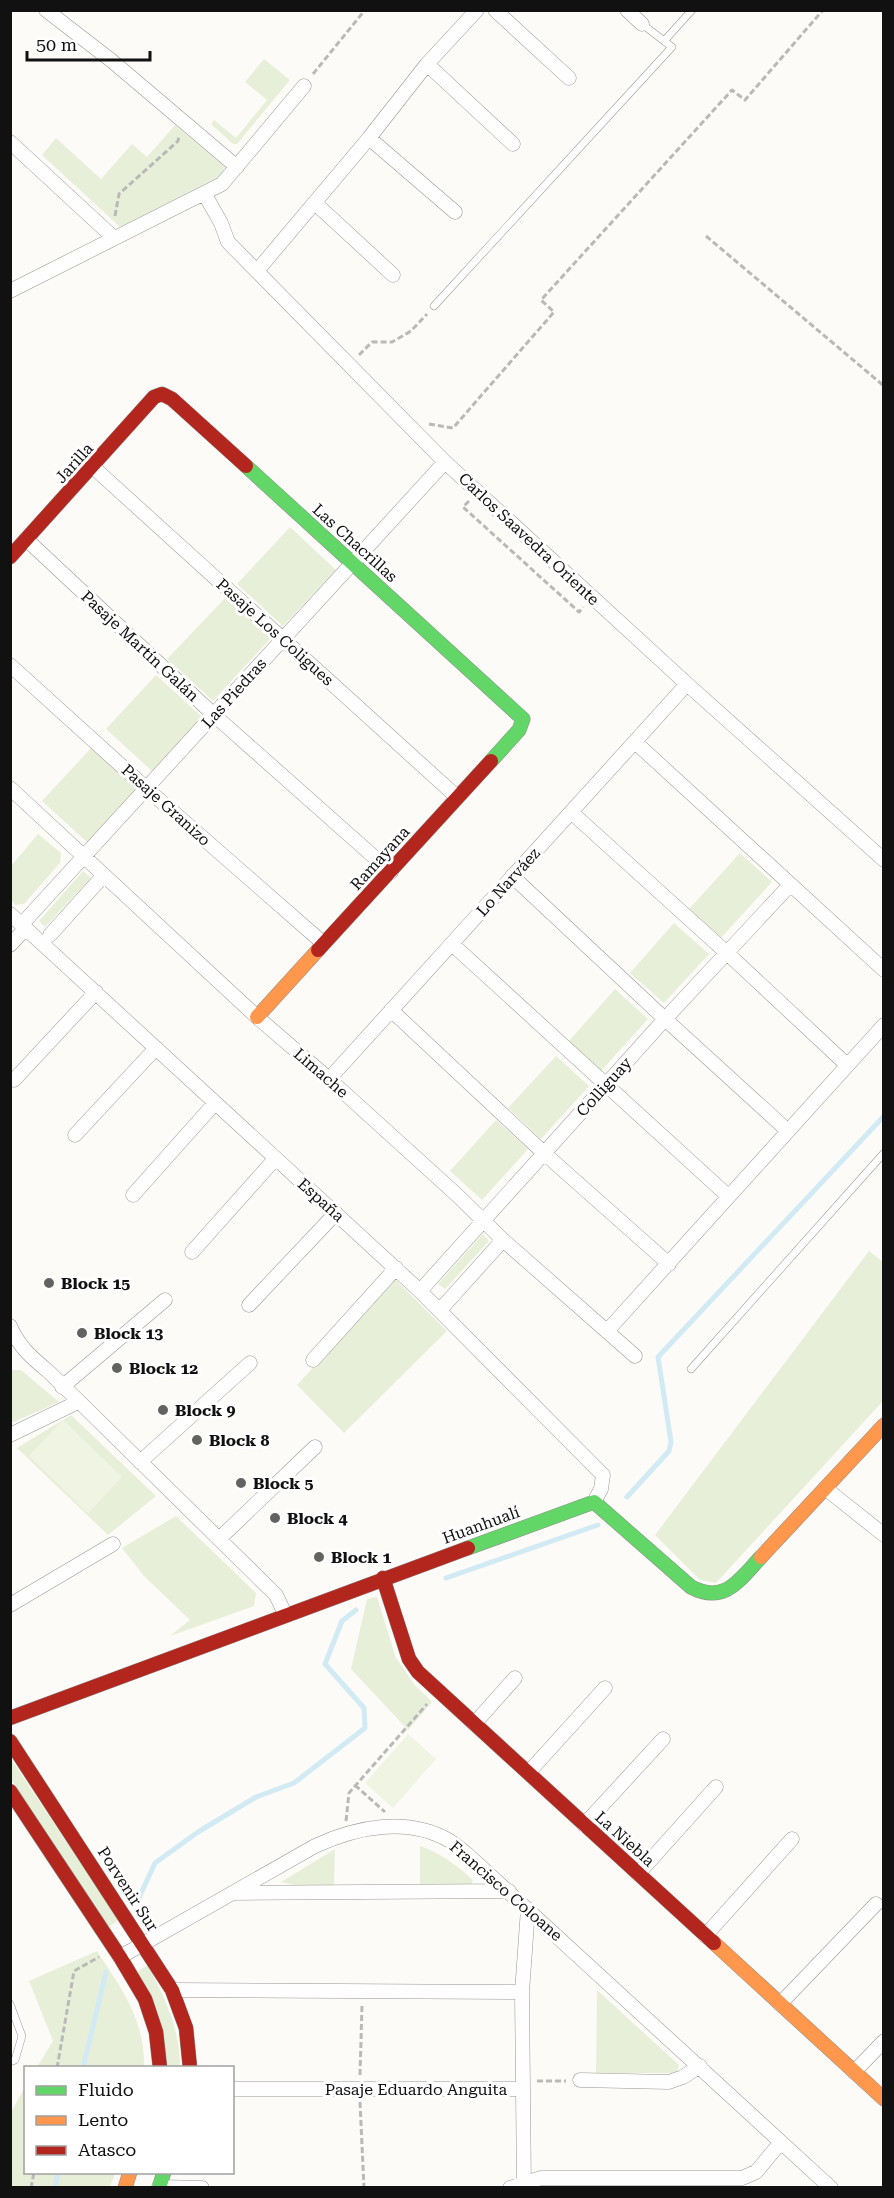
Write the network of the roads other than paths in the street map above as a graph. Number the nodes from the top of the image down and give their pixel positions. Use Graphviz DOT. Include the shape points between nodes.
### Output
graph roads {
  1 [pos="46,10"];
  2 [pos="477,10"];
  3 [pos="495,10"];
  4 [pos="627,10"];
  5 [pos="692,10"];
  6 [pos="642,24"];
  7 [pos="664,41"];
  8 [pos="427,64"];
  9 [pos="569,78"];
  10 [pos="304,86"];
  11 [pos="369,138"];
  12 [pos="10,142"];
  13 [pos="513,144"];
  14 [pos="237,167"];
  15 [pos="204,193"];
  16 [pos="315,203"];
  17 [pos="455,212"];
  18 [pos="114,238"];
  19 [pos="257,271"];
  20 [pos="393,275"];
  21 [pos="10,291"];
  22 [pos="434,306"];
  23 [pos="162,394"];
  24 [pos="445,462"];
  25 [pos="93,467"];
  26 [pos="26,539"];
  27 [pos="10,556"];
  28 [pos="353,563"];
  29 [pos="283,639"];
  30 [pos="10,664"];
  31 [pos="687,684"];
  32 [pos="214,715"];
  33 [pos="523,719"];
  34 [pos="635,742"];
  35 [pos="10,788"];
  36 [pos="147,789"];
  37 [pos="457,797"];
  38 [pos="571,812"];
  39 [pos="84,856"];
  40 [pos="884,860"];
  41 [pos="391,872"];
  42 [pos="104,874"];
  43 [pos="512,876"];
  44 [pos="790,885"];
  45 [pos="10,914"];
  46 [pos="24,926"];
  47 [pos="50,936"];
  48 [pos="323,943"];
  49 [pos="452,944"];
  50 [pos="10,945"];
  51 [pos="727,953"];
  52 [pos="884,970"];
  53 [pos="96,992"];
  54 [pos="391,1010"];
  55 [pos="257,1017"];
  56 [pos="665,1019"];
  57 [pos="884,1025"];
  58 [pos="156,1048"];
  59 [pos="847,1065"];
  60 [pos="328,1079"];
  61 [pos="14,1080"];
  62 [pos="606,1085"];
  63 [pos="216,1103"];
  64 [pos="788,1131"];
  65 [pos="75,1135"];
  66 [pos="884,1153"];
  67 [pos="545,1154"];
  68 [pos="276,1159"];
  69 [pos="132,1195"];
  70 [pos="728,1196"];
  71 [pos="336,1213"];
  72 [pos="483,1220"];
  73 [pos="503,1240"];
  74 [pos="192,1252"];
  75 [pos="669,1264"];
  76 [pos="396,1268"];
  77 [pos="420,1291"];
  78 [pos="165,1300"];
  79 [pos="249,1305"];
  80 [pos="440,1310"];
  81 [pos="10,1326"];
  82 [pos="608,1330"];
  83 [pos="635,1356"];
  84 [pos="313,1360"];
  85 [pos="250,1363"];
  86 [pos="691,1369"];
  87 [pos="63,1387"];
  88 [pos="78,1402"];
  89 [pos="884,1425"];
  90 [pos="10,1435"];
  91 [pos="315,1448"];
  92 [pos="140,1462"];
  93 [pos="825,1488"];
  94 [pos="594,1502"];
  95 [pos="884,1535"];
  96 [pos="219,1539"];
  97 [pos="113,1544"];
  98 [pos="383,1578"];
  99 [pos="10,1605"];
  100 [pos="285,1614"];
  101 [pos="515,1678"];
  102 [pos="605,1688"];
  103 [pos="10,1718"];
  104 [pos="474,1724"];
  105 [pos="663,1739"];
  106 [pos="10,1741"];
  107 [pos="528,1773"];
  108 [pos="716,1787"];
  109 [pos="10,1791"];
  110 [pos="584,1825"];
  111 [pos="792,1839"];
  112 [pos="638,1874"];
  113 [pos="509,1891"];
  114 [pos="232,1893"];
  115 [pos="876,1904"];
  116 [pos="528,1909"];
  117 [pos="705,1936"];
  118 [pos="143,1942"];
  119 [pos="120,1957"];
  120 [pos="172,1990"];
  121 [pos="522,1992"];
  122 [pos="10,2004"];
  123 [pos="780,2004"];
  124 [pos="884,2041"];
  125 [pos="10,2062"];
  126 [pos="160,2066"];
  127 [pos="190,2066"];
  128 [pos="700,2066"];
  129 [pos="854,2072"];
  130 [pos="580,2080"];
  131 [pos="234,2089"];
  132 [pos="523,2089"];
  133 [pos="884,2099"];
  134 [pos="781,2142"];
  135 [pos="519,2186"];
  136 [pos="159,2187"];
  137 [pos="202,2187"];
  138 [pos="831,2187"];
  1 -- 14 [label="street"];
  2 -- 8 [label="street"];
  3 -- 9 [label="street"];
  4 -- 6 [label="street"];
  5 -- 7 [label="lane"];
  6 -- 7 [label="lane"];
  7 -- 22 [label="lane" via="672,47"];
  8 -- 11 [label="street"];
  8 -- 13 [label="street"];
  10 -- 14 [label="street"];
  11 -- 16 [label="street"];
  11 -- 17 [label="street"];
  12 -- 18 [label="street"];
  14 -- 15 [label="street" via="222,184"];
  15 -- 18 [label="street"];
  15 -- 19 [label="street, Carlos Saavedra Oriente" via="228,242"];
  16 -- 19 [label="street"];
  16 -- 20 [label="street"];
  18 -- 21 [label="street"];
  19 -- 24 [label="street, Carlos Saavedra Oriente"];
  23 -- 25 [label="street, Jarilla" via="154,398"];
  23 -- 28 [label="street, Las Chacrillas"];
  24 -- 28 [label="street, Las Piedras"];
  24 -- 31 [label="street, Carlos Saavedra Oriente"];
  25 -- 26 [label="street, Jarilla"];
  25 -- 29 [label="street, Pasaje Los Coligues"];
  26 -- 27 [label="street, Jarilla"];
  26 -- 32 [label="street, Pasaje Martín Galán"];
  28 -- 29 [label="street, Las Piedras"];
  28 -- 33 [label="street, Las Chacrillas"];
  29 -- 32 [label="street, Las Piedras"];
  29 -- 37 [label="street, Pasaje Los Coligues"];
  30 -- 36 [label="street, Pasaje Granizo"];
  31 -- 34 [label="street, Lo Narváez"];
  31 -- 40 [label="street, Carlos Saavedra Oriente"];
  32 -- 36 [label="street, Las Piedras"];
  32 -- 41 [label="street, Pasaje Martín Galán"];
  33 -- 37 [label="street, Ramayana" via="519,730"];
  34 -- 38 [label="street, Lo Narváez"];
  34 -- 44 [label="street"];
  35 -- 39 [label="street, Limache"];
  36 -- 39 [label="street, Las Piedras"];
  36 -- 48 [label="street, Pasaje Granizo"];
  37 -- 41 [label="street, Ramayana"];
  38 -- 43 [label="street, Lo Narváez"];
  38 -- 51 [label="street"];
  39 -- 42 [label="street, Limache"];
  39 -- 46 [label="street, Las Piedras"];
  41 -- 48 [label="street, Ramayana"];
  42 -- 47 [label="street"];
  42 -- 55 [label="street, Limache"];
  43 -- 49 [label="street, Lo Narváez"];
  43 -- 56 [label="street"];
  44 -- 51 [label="street, Colliguay"];
  44 -- 52 [label="street"];
  45 -- 46 [label="street, España"];
  46 -- 50 [label="street, Las Piedras"];
  46 -- 53 [label="street, España"];
  48 -- 55 [label="street, Ramayana"];
  49 -- 54 [label="street, Lo Narváez"];
  49 -- 62 [label="street"];
  51 -- 56 [label="street, Colliguay"];
  51 -- 59 [label="street"];
  53 -- 58 [label="street, España"];
  53 -- 61 [label="street"];
  54 -- 60 [label="street, Lo Narváez"];
  54 -- 67 [label="street"];
  55 -- 60 [label="street, Limache"];
  56 -- 62 [label="street, Colliguay"];
  56 -- 64 [label="street"];
  57 -- 59 [label="street"];
  58 -- 63 [label="street, España"];
  58 -- 65 [label="street"];
  59 -- 64 [label="street"];
  60 -- 72 [label="street, Limache"];
  62 -- 67 [label="street, Colliguay"];
  62 -- 70 [label="street"];
  63 -- 68 [label="street, España"];
  63 -- 69 [label="street"];
  64 -- 70 [label="street"];
  66 -- 86 [label="lane"];
  67 -- 72 [label="street, Colliguay"];
  67 -- 75 [label="street"];
  68 -- 71 [label="street, España"];
  68 -- 74 [label="street"];
  70 -- 75 [label="street"];
  71 -- 76 [label="street, España"];
  71 -- 79 [label="street"];
  72 -- 73 [label="street, Limache"];
  72 -- 77 [label="street, Colliguay"];
  73 -- 80 [label="street"];
  73 -- 82 [label="street, Limache"];
  75 -- 82 [label="street"];
  76 -- 77 [label="street, España"];
  76 -- 84 [label="street"];
  77 -- 80 [label="street, España"];
  78 -- 87 [label="street"];
  80 -- 94 [label="street, España" via="603,1475"];
  81 -- 87 [label="street" via="22,1348"];
  82 -- 83 [label="street, Limache"];
  85 -- 92 [label="street"];
  87 -- 88 [label="street"];
  88 -- 90 [label="street"];
  88 -- 92 [label="street"];
  89 -- 93 [label="street"];
  91 -- 96 [label="street"];
  92 -- 96 [label="street"];
  93 -- 94 [label="street" via="736,1583 713,1594 691,1587"];
  93 -- 95 [label="street"];
  94 -- 98 [label="street, Huanhualí"];
  96 -- 100 [label="street" via="276,1595"];
  97 -- 99 [label="street"];
  98 -- 100 [label="street, Huanhualí"];
  98 -- 104 [label="street, La Niebla" via="409,1659"];
  100 -- 103 [label="street, Huanhualí"];
  101 -- 104 [label="street"];
  102 -- 107 [label="street"];
  104 -- 107 [label="street, La Niebla"];
  105 -- 110 [label="street"];
  106 -- 118 [label="street, Porvenir Sur"];
  107 -- 110 [label="street, La Niebla"];
  108 -- 112 [label="street"];
  109 -- 119 [label="street"];
  110 -- 112 [label="street, La Niebla"];
  111 -- 117 [label="street"];
  112 -- 117 [label="street, La Niebla"];
  113 -- 114 [label="street"];
  113 -- 114 [label="street, Francisco Coloane" via="449,1840 425,1831 368,1827 315,1846"];
  113 -- 116 [label="street, Francisco Coloane"];
  114 -- 118 [label="street, Francisco Coloane"];
  115 -- 123 [label="street"];
  116 -- 121 [label="street"];
  116 -- 128 [label="street, Francisco Coloane"];
  117 -- 123 [label="street, La Niebla"];
  118 -- 119 [label="street, Francisco Coloane"];
  118 -- 120 [label="street, Porvenir Sur"];
  119 -- 126 [label="street" via="152,2015"];
  120 -- 121 [label="street"];
  120 -- 127 [label="street, Porvenir Sur" via="186,2028"];
  121 -- 132 [label="street"];
  122 -- 125 [label="lane" via="22,2036 15,2060"];
  123 -- 129 [label="street, La Niebla"];
  124 -- 129 [label="street"];
  128 -- 130 [label="street" via="669,2082"];
  128 -- 134 [label="street, Francisco Coloane"];
  129 -- 133 [label="street, La Niebla"];
  131 -- 132 [label="street, Pasaje Eduardo Anguita"];
  132 -- 135 [label="street"];
  134 -- 135 [label="street" via="756,2172 742,2178 541,2178"];
  134 -- 138 [label="street, Francisco Coloane"];
  136 -- 137 [label="street"];
}
